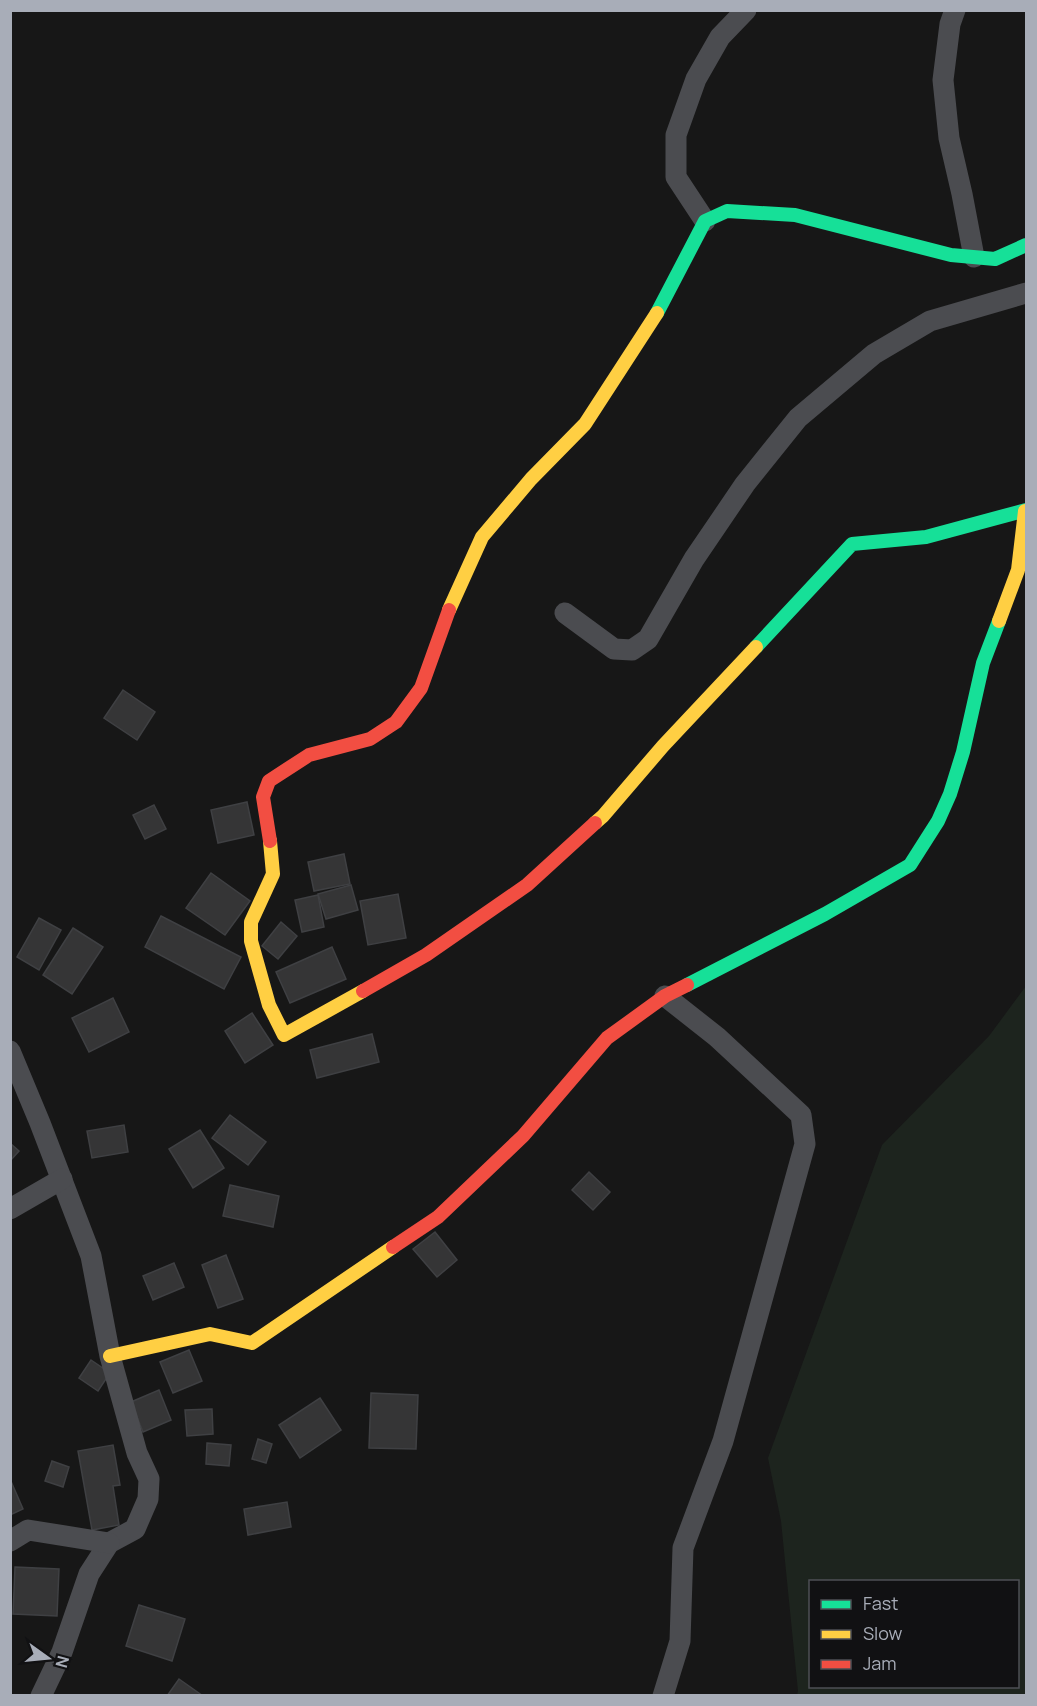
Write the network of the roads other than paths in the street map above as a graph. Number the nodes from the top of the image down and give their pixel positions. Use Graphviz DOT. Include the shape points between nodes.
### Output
graph roads {
  1 [pos="746,10"];
  2 [pos="955,10"];
  3 [pos="705,221"];
  4 [pos="1026,245"];
  5 [pos="974,257"];
  6 [pos="1026,293"];
  7 [pos="1026,510"];
  8 [pos="565,613"];
  9 [pos="665,996"];
  10 [pos="10,1051"];
  11 [pos="62,1179"];
  12 [pos="10,1209"];
  13 [pos="110,1356"];
  14 [pos="10,1541"];
  15 [pos="109,1543"];
  16 [pos="44,1694"];
  17 [pos="663,1695"];
  1 -- 3 [label="street" via="720,37 696,79 676,135 676,177"];
  2 -- 5 [label="street" via="943,80 948,138"];
  3 -- 5 [label="street" via="727,211 795,215 951,255"];
  3 -- 7 [label="street" via="661,308 585,424 482,537 453,600 421,688 396,722 370,739 309,755 269,781 263,797 273,874 251,922 251,941 269,1005 284,1035 426,955 527,885 603,816 663,746 852,544 926,537"];
  4 -- 5 [label="street" via="994,258"];
  6 -- 8 [label="street" via="930,321 874,354 798,418 745,484 694,559 648,639 632,650 614,649"];
  7 -- 9 [label="street" via="1018,570 983,663 950,794 910,864 825,914"];
  9 -- 13 [label="street" via="607,1038 523,1136 438,1217 252,1343 210,1334"];
  9 -- 17 [label="street" via="717,1037 801,1115 805,1144 723,1441 683,1548 680,1641"];
  10 -- 11 [label="street"];
  11 -- 12 [label="street"];
  11 -- 13 [label="street" via="91,1256"];
  13 -- 15 [label="street" via="137,1453 149,1479 148,1498 135,1528"];
  14 -- 15 [label="street" via="28,1530"];
  15 -- 16 [label="street" via="89,1574"];
}
